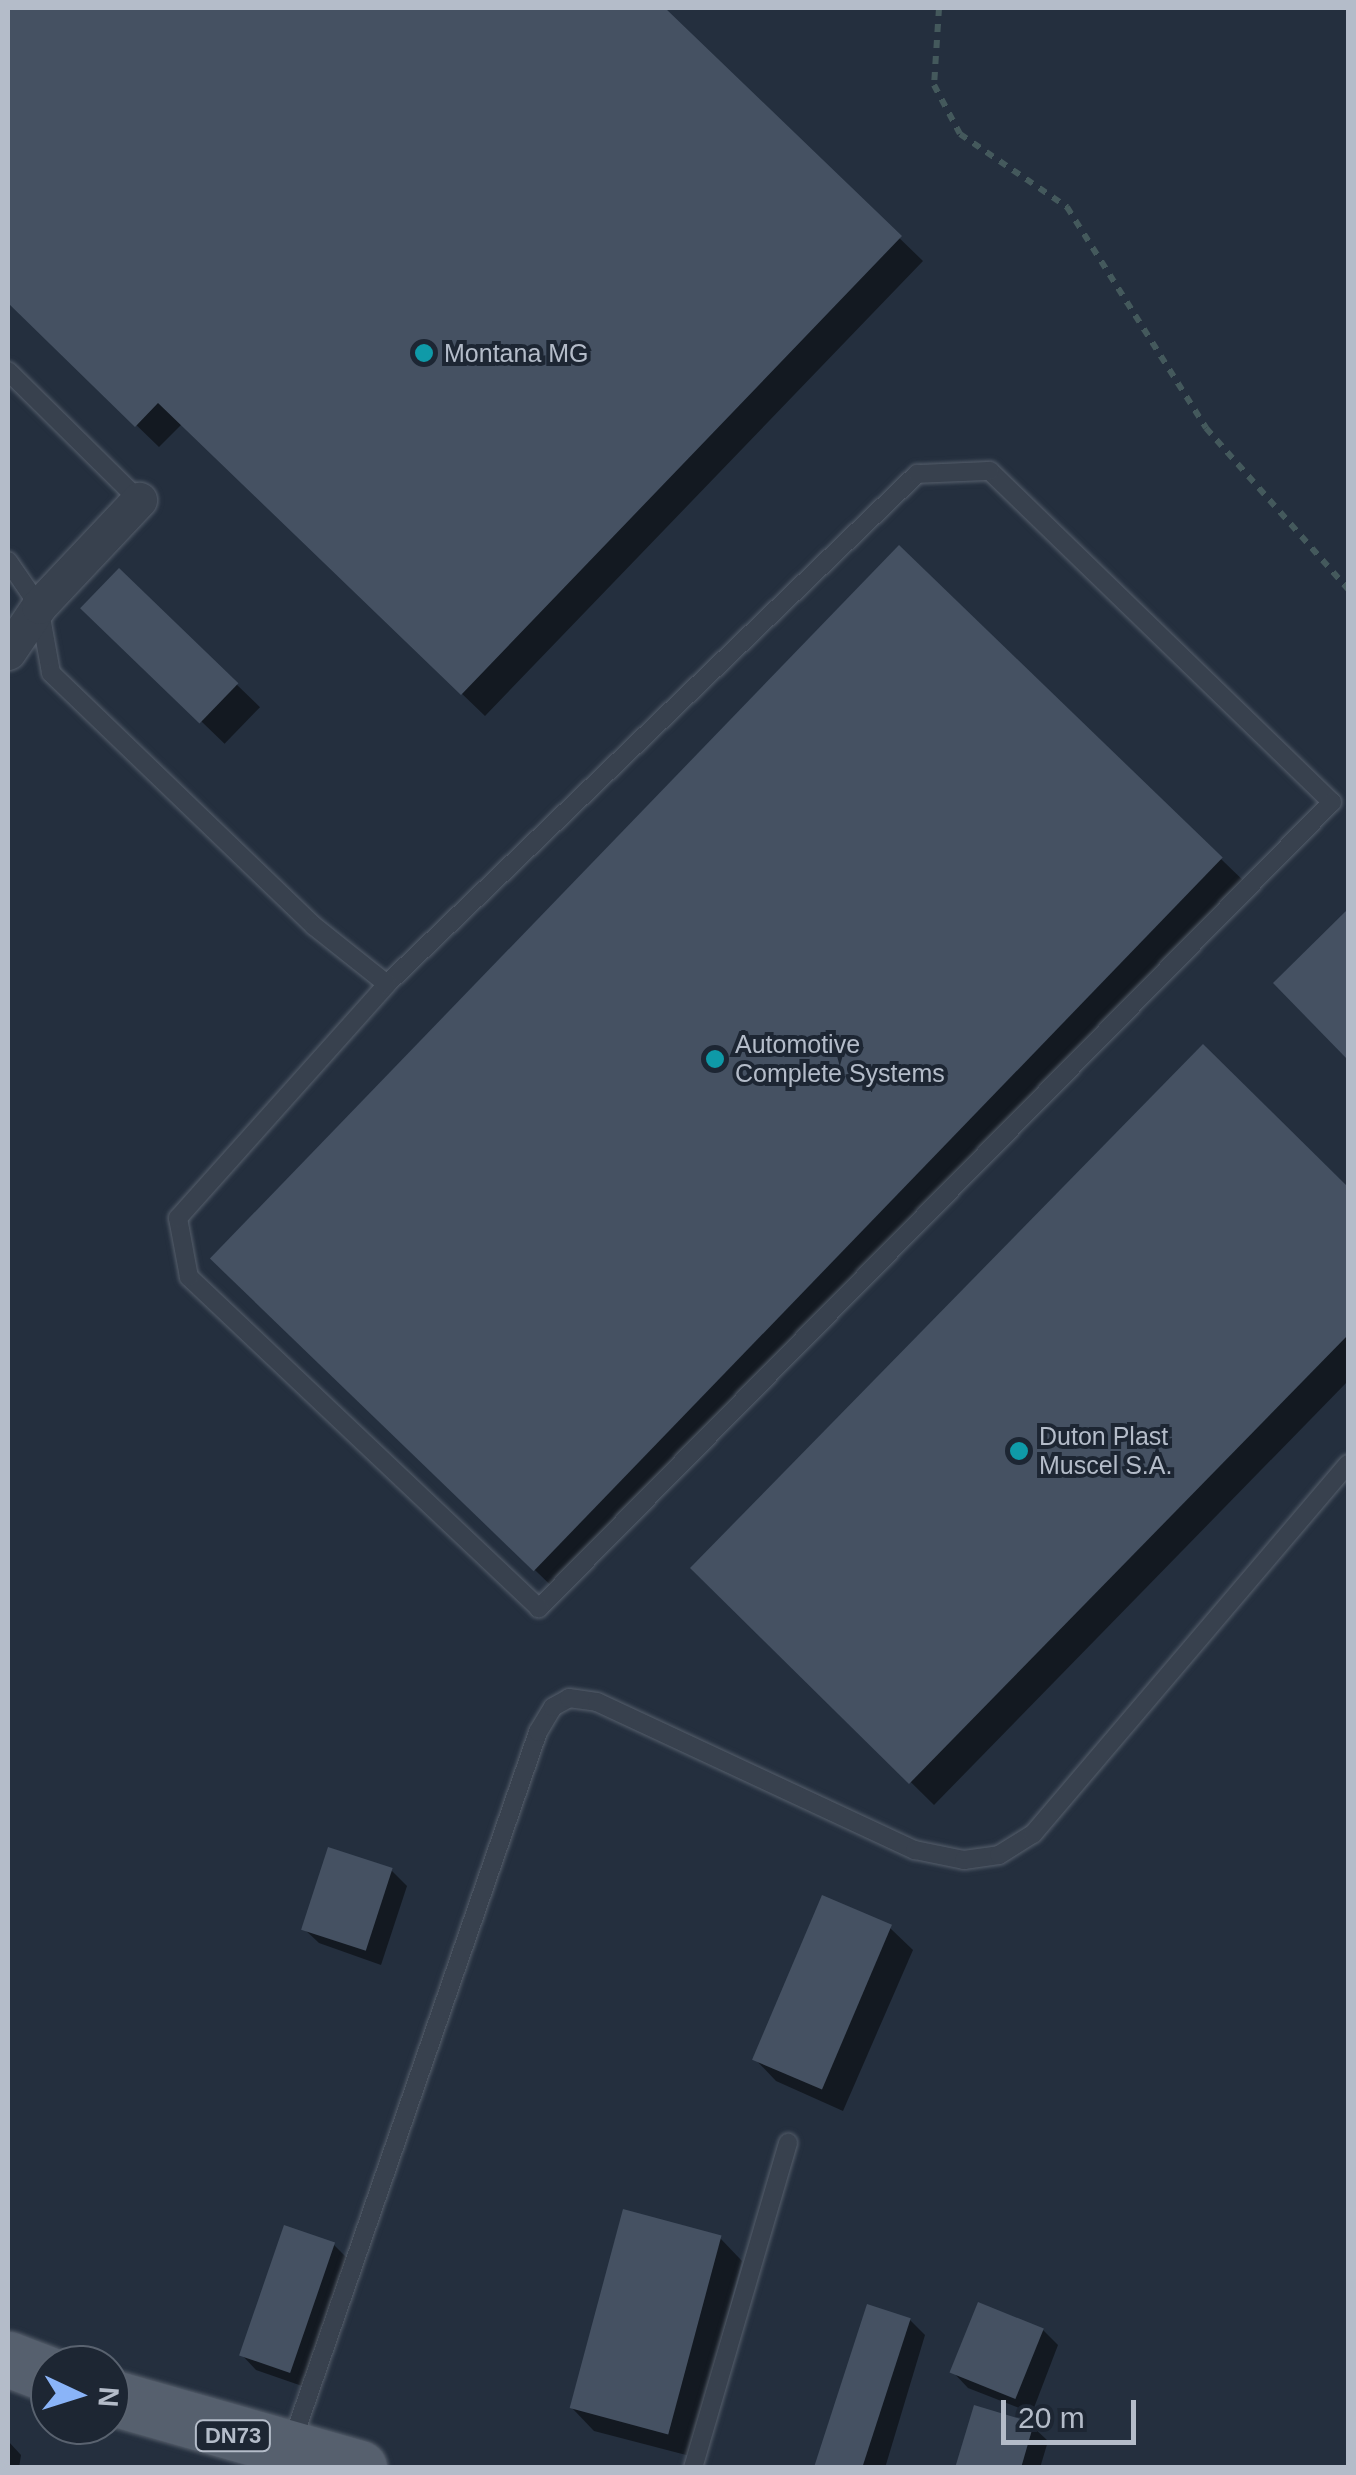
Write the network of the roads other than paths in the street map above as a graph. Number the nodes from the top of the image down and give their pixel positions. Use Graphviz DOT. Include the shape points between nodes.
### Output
graph roads {
  1 [pos="8,371"];
  2 [pos="139,500"];
  3 [pos="8,560"];
  4 [pos="40,606"];
  5 [pos="8,652"];
  6 [pos="387,984"];
  7 [pos="1348,1464"];
  8 [pos="788,2142"];
  9 [pos="130,2403"];
  10 [pos="288,2451"];
  11 [pos="359,2468"];
  12 [pos="693,2468"];
  1 -- 2 [label="lane"];
  2 -- 4 [label="street"];
  3 -- 4 [label="lane"];
  4 -- 5 [label="street"];
  4 -- 6 [label="lane" via="52,673 314,926"];
  6 -- 6 [label="lane" via="917,474 990,471 1332,802 539,1608 189,1277 178,1218"];
  7 -- 10 [label="lane" via="1033,1834 999,1855 964,1860 915,1850 597,1702 569,1698 553,1707 532,1750"];
  8 -- 12 [label="lane"];
  9 -- 10 [label="main road, DN73"];
  10 -- 11 [label="main road, DN73"];
}
